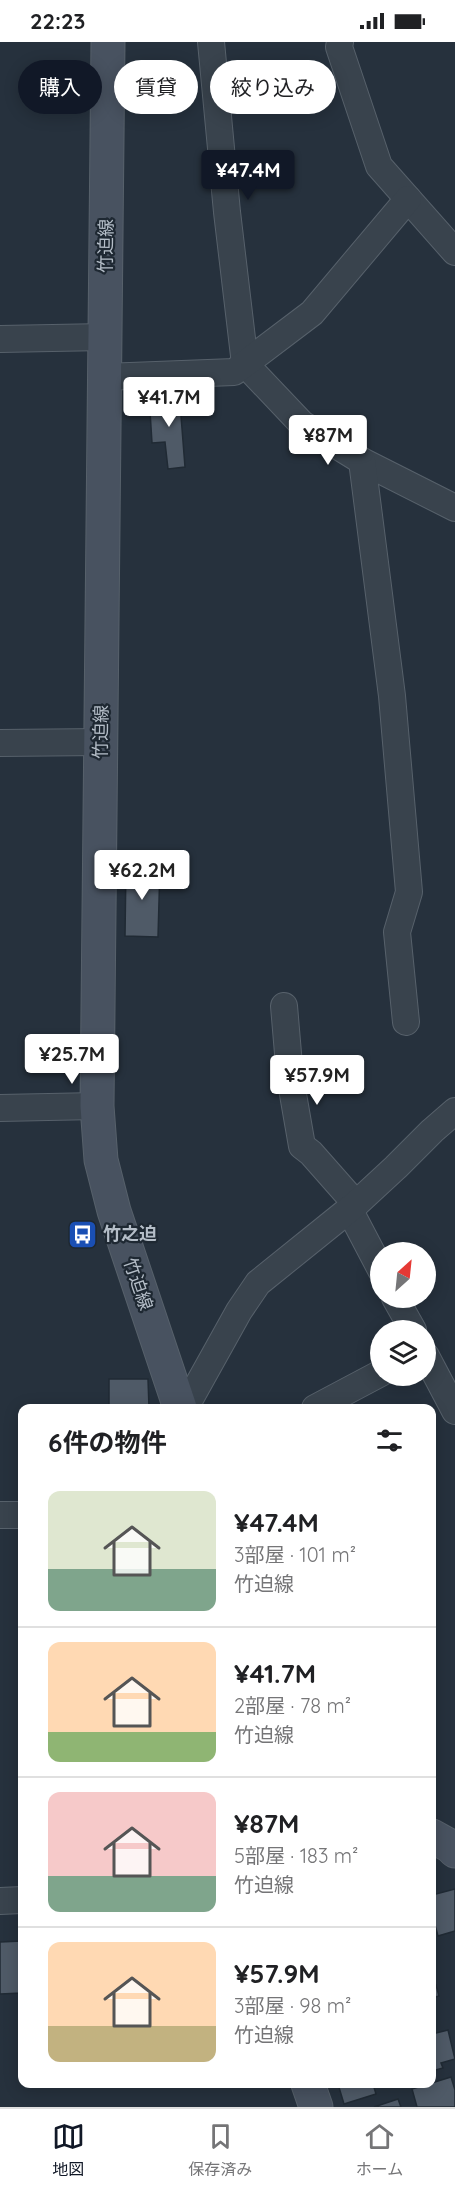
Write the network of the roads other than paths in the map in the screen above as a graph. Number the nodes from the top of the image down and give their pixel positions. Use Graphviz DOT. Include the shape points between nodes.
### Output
graph roads {
  1 [pos="108,42"];
  2 [pos="211,42"];
  3 [pos="340,42"];
  4 [pos="408,199"];
  5 [pos="455,252"];
  6 [pos="105,337"];
  7 [pos="0,339"];
  8 [pos="245,364"];
  9 [pos="104,377"];
  10 [pos="362,461"];
  11 [pos="455,508"];
  12 [pos="101,742"];
  13 [pos="0,743"];
  14 [pos="284,1006"];
  15 [pos="406,1022"];
  16 [pos="97,1106"];
  17 [pos="0,1108"];
  18 [pos="455,1111"];
  19 [pos="352,1206"];
  20 [pos="370,1246"];
  21 [pos="436,1375"];
  22 [pos="370,1379"];
  23 [pos="179,1404"];
  24 [pos="187,1404"];
  25 [pos="323,1404"];
  26 [pos="455,1411"];
  27 [pos="0,1515"];
  28 [pos="18,1515"];
  29 [pos="436,1838"];
  30 [pos="455,1851"];
  31 [pos="18,1900"];
  32 [pos="0,1901"];
  33 [pos="309,2088"];
  34 [pos="316,2107"];
  1 -- 6 [label="street, 竹迫線"];
  2 -- 8 [label="street"];
  3 -- 4 [label="street" via="379,166"];
  4 -- 5 [label="street"];
  4 -- 8 [label="street" via="312,313"];
  6 -- 7 [label="street"];
  6 -- 9 [label="street, 竹迫線"];
  8 -- 9 [label="street" via="234,372"];
  8 -- 10 [label="street" via="302,424"];
  9 -- 12 [label="street, 竹迫線"];
  10 -- 11 [label="street"];
  10 -- 15 [label="street" via="392,696 409,892 397,932"];
  12 -- 13 [label="street"];
  12 -- 16 [label="street, 竹迫線"];
  14 -- 19 [label="street" via="302,1146"];
  16 -- 17 [label="street"];
  16 -- 23 [label="street, 竹迫線" via="101,1160 114,1211"];
  18 -- 19 [label="street"];
  19 -- 20 [label="street"];
  19 -- 24 [label="street" via="258,1283"];
  21 -- 26 [label="street"];
  22 -- 25 [label="street"];
  27 -- 28 [label="street"];
  29 -- 30 [label="street"];
  31 -- 32 [label="street"];
  33 -- 34 [label="street"];
}
